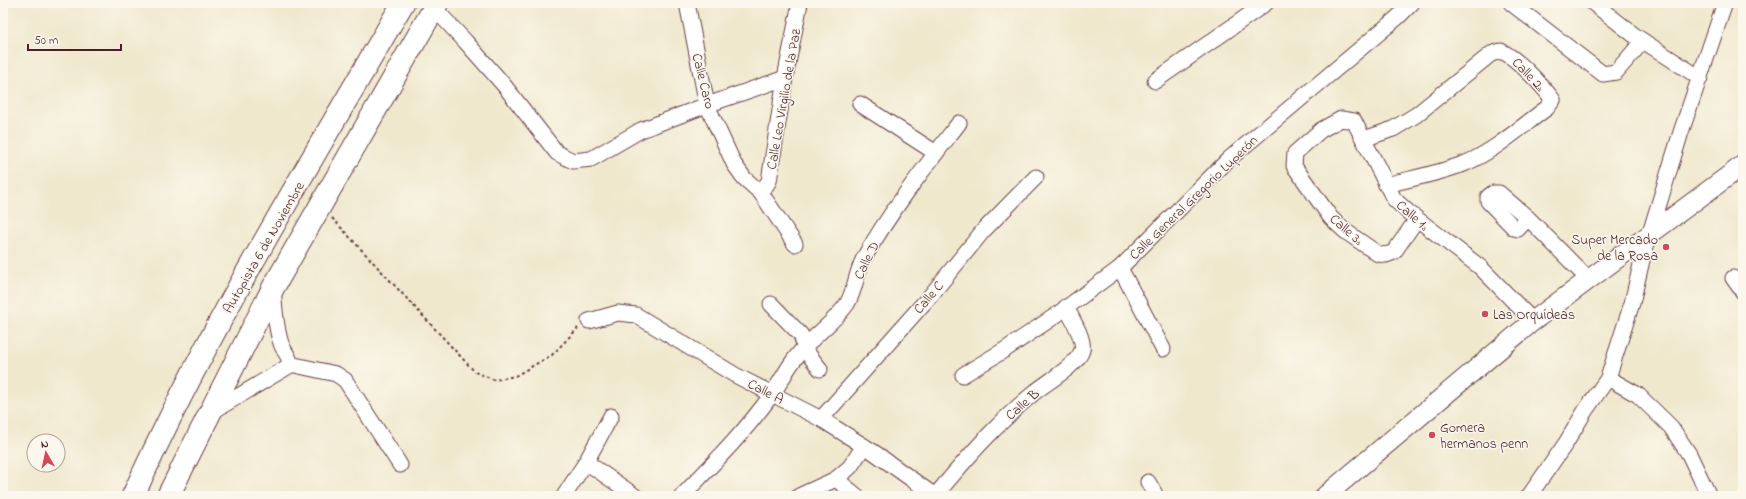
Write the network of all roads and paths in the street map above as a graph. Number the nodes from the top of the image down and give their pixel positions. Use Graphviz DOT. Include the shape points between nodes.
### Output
graph roads {
  1 [pos="403,3"];
  2 [pos="687,3"];
  3 [pos="800,3"];
  4 [pos="1266,3"];
  5 [pos="1412,3"];
  6 [pos="1511,3"];
  7 [pos="1593,3"];
  8 [pos="1725,3"];
  9 [pos="436,6"];
  10 [pos="1643,41"];
  11 [pos="785,78"];
  12 [pos="1700,78"];
  13 [pos="1155,81"];
  14 [pos="860,104"];
  15 [pos="707,105"];
  16 [pos="959,123"];
  17 [pos="1364,139"];
  18 [pos="936,153"];
  19 [pos="1294,153"];
  20 [pos="1743,165"];
  21 [pos="1036,177"];
  22 [pos="1386,185"];
  23 [pos="761,193"];
  24 [pos="320,206"];
  25 [pos="1528,218"];
  26 [pos="1417,219"];
  27 [pos="1650,233"];
  28 [pos="795,244"];
  29 [pos="1120,268"];
  30 [pos="1733,278"];
  31 [pos="1588,279"];
  32 [pos="273,288"];
  33 [pos="1743,292"];
  34 [pos="771,304"];
  35 [pos="1066,308"];
  36 [pos="589,321"];
  37 [pos="1533,321"];
  38 [pos="805,346"];
  39 [pos="1163,349"];
  40 [pos="290,364"];
  41 [pos="820,369"];
  42 [pos="963,375"];
  43 [pos="1608,378"];
  44 [pos="771,395"];
  45 [pos="210,412"];
  46 [pos="611,416"];
  47 [pos="821,419"];
  48 [pos="864,446"];
  49 [pos="586,462"];
  50 [pos="400,466"];
  51 [pos="836,479"];
  52 [pos="1148,482"];
  53 [pos="133,496"];
  54 [pos="168,496"];
  55 [pos="564,496"];
  56 [pos="634,496"];
  57 [pos="682,496"];
  58 [pos="800,496"];
  59 [pos="857,496"];
  60 [pos="935,496"];
  61 [pos="1156,496"];
  62 [pos="1325,496"];
  63 [pos="1529,496"];
  64 [pos="1709,496"];
  1 -- 53 [label="highway, Autopista 6 de Noviembre" via="239,286 160,437"];
  2 -- 15 [label="street, Calle Caro"];
  3 -- 11 [label="street, Calle Leo Virgilio de la Paz"];
  4 -- 13 [label="street"];
  5 -- 29 [label="street, Calle General Gregorio Luperón" via="1229,159"];
  6 -- 10 [label="street" via="1603,74 1616,72"];
  7 -- 10 [label="street"];
  8 -- 12 [label="street"];
  9 -- 15 [label="street" via="503,84 557,154 567,159 591,159 641,130"];
  9 -- 24 [label="highway, Autopista 6 de Noviembre"];
  10 -- 12 [label="street"];
  11 -- 15 [label="street"];
  11 -- 23 [label="street, Calle Leo Virgilio de la Paz" via="769,181"];
  12 -- 27 [label="street"];
  14 -- 18 [label="street"];
  15 -- 23 [label="street, Calle Caro" via="734,164 744,178"];
  16 -- 18 [label="street, Calle D"];
  17 -- 19 [label="street, Calle 1ª" via="1354,121 1341,119 1322,130"];
  17 -- 22 [label="street, Calle 1ª"];
  17 -- 22 [label="street, Calle 2ª" via="1393,129 1416,115 1492,54 1501,51 1510,55 1552,100 1547,108 1484,153 1439,172"];
  18 -- 38 [label="street, Calle D" via="902,198 864,257 848,302"];
  19 -- 26 [label="street, Calle 3ª" via="1294,166 1331,218 1378,254 1394,252"];
  20 -- 27 [label="main road"];
  21 -- 47 [label="street, Calle C" via="983,230 931,295"];
  22 -- 26 [label="street, Calle 1ª" via="1394,199"];
  23 -- 28 [label="street, Calle Caro"];
  24 -- 32 [label="highway, Autopista 6 de Noviembre"];
  24 -- 36 [label="path" via="475,372 496,380 515,376 552,355 576,329"];
  25 -- 31 [label="street"];
  26 -- 37 [label="street, Calle 1ª" via="1480,267"];
  27 -- 31 [label="main road"];
  27 -- 43 [label="street" via="1632,303"];
  29 -- 35 [label="street, Calle General Gregorio Luperón"];
  29 -- 39 [label="street"];
  30 -- 33 [label="street"];
  31 -- 37 [label="main road"];
  32 -- 40 [label="street" via="277,327"];
  32 -- 45 [label="highway, Autopista 6 de Noviembre"];
  34 -- 38 [label="street" via="801,334"];
  35 -- 42 [label="street, Calle General Gregorio Luperón"];
  35 -- 60 [label="street, Calle B" via="1083,342 1080,354 1066,369 1008,415 973,450"];
  36 -- 44 [label="street, Calle A" via="618,313 636,315"];
  37 -- 62 [label="main road"];
  38 -- 41 [label="street"];
  38 -- 44 [label="street, Calle D"];
  40 -- 45 [label="street" via="246,393"];
  40 -- 50 [label="street" via="336,374 345,380"];
  43 -- 63 [label="street"];
  43 -- 64 [label="street" via="1638,395 1671,427 1690,454"];
  44 -- 47 [label="street, Calle A"];
  44 -- 57 [label="street, Calle D" via="724,452"];
  45 -- 54 [label="highway, Autopista 6 de Noviembre"];
  46 -- 49 [label="street"];
  47 -- 48 [label="street, Calle A"];
  48 -- 51 [label="street" via="850,467"];
  48 -- 60 [label="street, Calle A"];
  49 -- 55 [label="street"];
  49 -- 56 [label="street"];
  51 -- 58 [label="street"];
  51 -- 59 [label="street"];
  52 -- 61 [label="street"];
}
